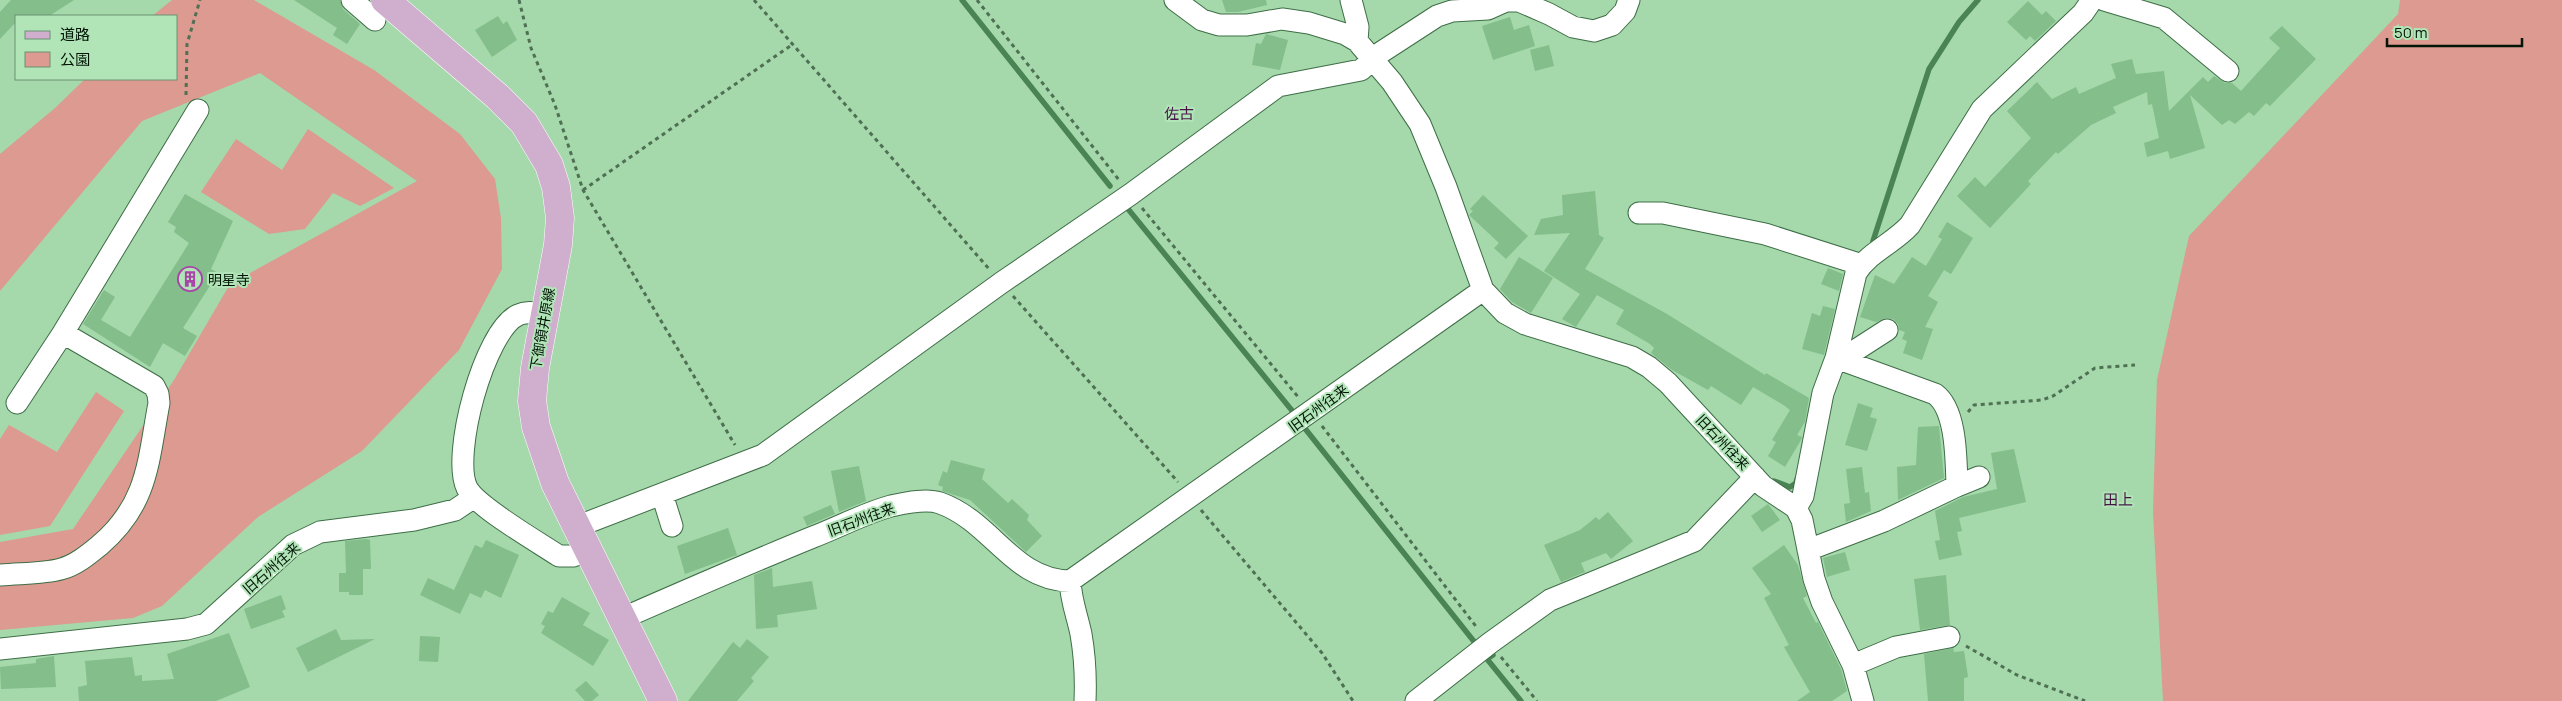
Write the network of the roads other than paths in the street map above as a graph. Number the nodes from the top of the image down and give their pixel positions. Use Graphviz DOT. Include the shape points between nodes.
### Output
graph roads {
  1 [pos="352,0"];
  2 [pos="1174,0"];
  3 [pos="1351,0"];
  4 [pos="1629,0"];
  5 [pos="2092,0"];
  6 [pos="2104,0"];
  7 [pos="383,5"];
  8 [pos="1357,41"];
  9 [pos="1372,60"];
  10 [pos="2228,71"];
  11 [pos="192,105"];
  12 [pos="1639,213"];
  13 [pos="1862,265"];
  14 [pos="1483,290"];
  15 [pos="544,314"];
  16 [pos="1887,330"];
  17 [pos="63,333"];
  18 [pos="1836,358"];
  19 [pos="17,403"];
  20 [pos="1755,477"];
  21 [pos="1979,477"];
  22 [pos="1957,486"];
  23 [pos="662,494"];
  24 [pos="473,498"];
  25 [pos="1796,508"];
  26 [pos="672,526"];
  27 [pos="582,539"];
  28 [pos="1808,550"];
  29 [pos="0,575"];
  30 [pos="1070,581"];
  31 [pos="621,619"];
  32 [pos="1949,637"];
  33 [pos="0,649"];
  34 [pos="1853,665"];
  35 [pos="662,701"];
  36 [pos="1085,701"];
  37 [pos="1416,701"];
  38 [pos="1863,701"];
  1 -- 7 [label="street"];
  2 -- 8 [label="street" via="1202,20 1219,25 1247,26 1282,19 1309,23"];
  3 -- 8 [label="street" via="1358,27"];
  4 -- 9 [label="street" via="1625,11 1612,25 1594,31 1573,27 1519,1 1506,1 1488,9 1452,11 1437,16"];
  5 -- 13 [label="street" via="2083,13 1982,109 1910,225"];
  6 -- 10 [label="street" via="2164,18"];
  7 -- 15 [label="main road, 下御領井原線" via="498,97 537,141 550,165 560,218"];
  8 -- 9 [label="street"];
  9 -- 14 [label="street" via="1392,82 1420,124"];
  9 -- 23 [label="street" via="1361,70 1278,86 763,455"];
  11 -- 17 [label="street"];
  12 -- 13 [label="street" via="1663,213 1765,234"];
  13 -- 18 [label="street" via="1856,273"];
  14 -- 20 [label="street, 旧石州往来" via="1505,313 1525,324 1632,357 1648,367 1668,383"];
  14 -- 30 [label="street, 旧石州往来"];
  15 -- 24 [label="street" via="528,312 516,316 505,326 474,388 463,478"];
  15 -- 27 [label="main road, 下御領井原線" via="532,401 545,458"];
  16 -- 18 [label="street" via="1845,356"];
  17 -- 19 [label="street"];
  17 -- 29 [label="street" via="154,386 158,394 159,403 141,491 118,529 79,561 61,569"];
  18 -- 22 [label="street" via="1941,398 1954,439"];
  18 -- 25 [label="street" via="1824,393 1803,496"];
  20 -- 25 [label="street, 旧石州往来"];
  20 -- 37 [label="street" via="1694,541 1550,600"];
  21 -- 22 [label="street"];
  22 -- 28 [label="street" via="1884,521"];
  23 -- 26 [label="street"];
  23 -- 27 [label="street"];
  24 -- 27 [label="street" via="558,556 573,556"];
  24 -- 33 [label="street, 旧石州往来" via="455,510 414,520 320,532 293,545 206,624 187,629"];
  25 -- 28 [label="street"];
  27 -- 31 [label="main road, 下御領井原線"];
  28 -- 34 [label="street" via="1822,602"];
  30 -- 31 [label="street, 旧石州往来" via="1056,581 1027,570 974,520 958,510 937,502 919,502 881,510"];
  30 -- 36 [label="street" via="1071,601 1085,657"];
  31 -- 35 [label="main road, 下御領井原線"];
  32 -- 34 [label="street" via="1896,647"];
  34 -- 38 [label="street"];
}
